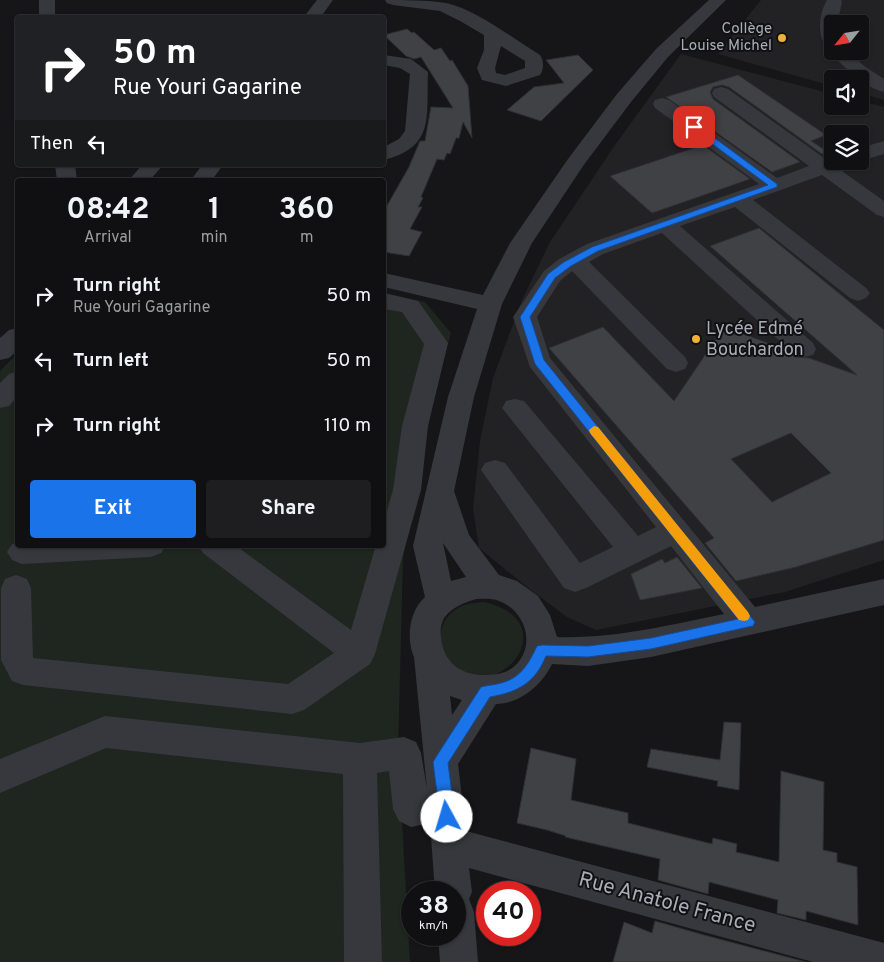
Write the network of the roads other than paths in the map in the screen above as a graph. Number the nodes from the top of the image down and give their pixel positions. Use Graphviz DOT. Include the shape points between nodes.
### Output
graph roads {
  1 [pos="47,0"];
  2 [pos="325,0"];
  3 [pos="393,0"];
  4 [pos="718,0"];
  5 [pos="834,2"];
  6 [pos="47,15"];
  7 [pos="313,15"];
  8 [pos="829,15"];
  9 [pos="492,33"];
  10 [pos="386,60"];
  11 [pos="847,60"];
  12 [pos="884,86"];
  13 [pos="721,93"];
  14 [pos="662,104"];
  15 [pos="884,147"];
  16 [pos="869,152"];
  17 [pos="386,154"];
  18 [pos="824,159"];
  19 [pos="152,167"];
  20 [pos="211,167"];
  21 [pos="824,168"];
  22 [pos="839,170"];
  23 [pos="141,178"];
  24 [pos="203,178"];
  25 [pos="774,185"];
  26 [pos="737,198"];
  27 [pos="884,211"];
  28 [pos="665,224"];
  29 [pos="574,260"];
  30 [pos="386,280"];
  31 [pos="858,293"];
  32 [pos="386,301"];
  33 [pos="490,304"];
  34 [pos="15,339"];
  35 [pos="804,349"];
  36 [pos="0,352"];
  37 [pos="676,363"];
  38 [pos="15,383"];
  39 [pos="0,399"];
  40 [pos="515,408"];
  41 [pos="495,470"];
  42 [pos="441,492"];
  43 [pos="392,511"];
  44 [pos="675,531"];
  45 [pos="386,537"];
  46 [pos="22,548"];
  47 [pos="217,548"];
  48 [pos="383,548"];
  49 [pos="633,551"];
  50 [pos="490,586"];
  51 [pos="8,588"];
  52 [pos="884,592"];
  53 [pos="441,600"];
  54 [pos="748,622"];
  55 [pos="542,650"];
  56 [pos="359,654"];
  57 [pos="429,660"];
  58 [pos="486,692"];
  59 [pos="360,759"];
  60 [pos="440,762"];
  61 [pos="0,776"];
  62 [pos="446,803"];
  63 [pos="449,844"];
  64 [pos="452,881"];
  65 [pos="458,946"];
  66 [pos="364,962"];
  67 [pos="459,962"];
  68 [pos="884,962"];
  1 -- 6 [label="street"];
  2 -- 7 [label="street"];
  3 -- 9 [label="street" via="444,8"];
  4 -- 33 [label="street" via="662,53 580,156 521,243"];
  5 -- 8 [label="street"];
  10 -- 17 [label="street" via="405,63 419,72 416,131 406,143"];
  11 -- 12 [label="street"];
  13 -- 18 [label="street"];
  14 -- 25 [label="street"];
  15 -- 16 [label="street"];
  19 -- 23 [label="street"];
  20 -- 24 [label="street"];
  21 -- 25 [label="street"];
  22 -- 27 [label="street"];
  25 -- 26 [label="street"];
  26 -- 28 [label="street"];
  26 -- 31 [label="street"];
  28 -- 29 [label="street" via="595,249"];
  28 -- 35 [label="street"];
  29 -- 37 [label="street"];
  29 -- 44 [label="street" via="552,276 525,317 539,361"];
  30 -- 33 [label="street"];
  32 -- 43 [label="street" via="410,306 436,343 415,426 407,490"];
  33 -- 42 [label="street" via="461,397"];
  34 -- 36 [label="street"];
  38 -- 39 [label="street"];
  40 -- 49 [label="street"];
  41 -- 49 [label="street" via="575,579"];
  42 -- 50 [label="street" via="456,540"];
  42 -- 53 [label="street" via="428,546"];
  43 -- 45 [label="street"];
  44 -- 49 [label="street"];
  44 -- 54 [label="street"];
  46 -- 51 [label="street"];
  47 -- 56 [label="street"];
  48 -- 56 [label="street"];
  50 -- 53 [label="street" via="464,588"];
  50 -- 55 [label="street" via="506,590 531,608 543,636"];
  51 -- 56 [label="street" via="17,660 23,671 292,699"];
  52 -- 54 [label="street"];
  53 -- 57 [label="street" via="430,613 424,628"];
  54 -- 55 [label="street" via="588,652"];
  55 -- 58 [label="street" via="535,666 523,680"];
  57 -- 58 [label="street" via="452,683"];
  57 -- 60 [label="street"];
  58 -- 60 [label="street"];
  59 -- 61 [label="street" via="105,732"];
  59 -- 62 [label="street" via="404,753 411,809"];
  59 -- 66 [label="street"];
  60 -- 62 [label="street"];
  62 -- 63 [label="street"];
  63 -- 64 [label="street"];
  63 -- 68 [label="street, Rue Anatole France"];
  65 -- 67 [label="street"];
}
